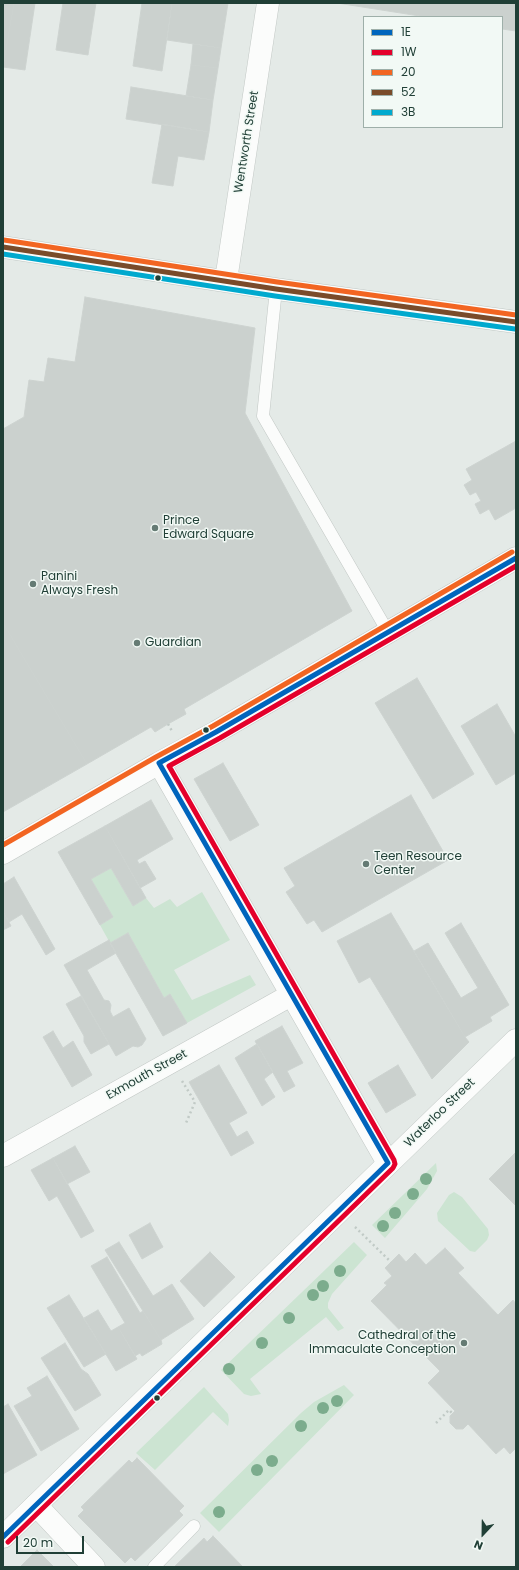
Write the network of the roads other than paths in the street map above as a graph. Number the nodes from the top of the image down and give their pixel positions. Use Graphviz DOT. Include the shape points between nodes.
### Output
graph roads {
  1 [pos="268,3"];
  2 [pos="3,247"];
  3 [pos="226,280"];
  4 [pos="276,288"];
  5 [pos="516,322"];
  6 [pos="516,558"];
  7 [pos="388,632"];
  8 [pos="159,763"];
  9 [pos="3,853"];
  10 [pos="291,994"];
  11 [pos="516,1040"];
  12 [pos="3,1156"];
  13 [pos="388,1163"];
  14 [pos="36,1505"];
  15 [pos="194,1526"];
  16 [pos="3,1537"];
  17 [pos="94,1567"];
  18 [pos="154,1567"];
  1 -- 3 [label="street, Wentworth Street"];
  2 -- 3 [label="street"];
  3 -- 4 [label="street"];
  4 -- 5 [label="street"];
  4 -- 7 [label="lane" via="262,416"];
  6 -- 7 [label="street"];
  7 -- 8 [label="street"];
  8 -- 9 [label="street"];
  8 -- 10 [label="street"];
  10 -- 12 [label="street, Exmouth Street"];
  10 -- 13 [label="street"];
  11 -- 13 [label="street, Waterloo Street"];
  13 -- 14 [label="street, Waterloo Street"];
  14 -- 16 [label="street, Waterloo Street"];
  14 -- 17 [label="street"];
  15 -- 18 [label="lane"];
}
